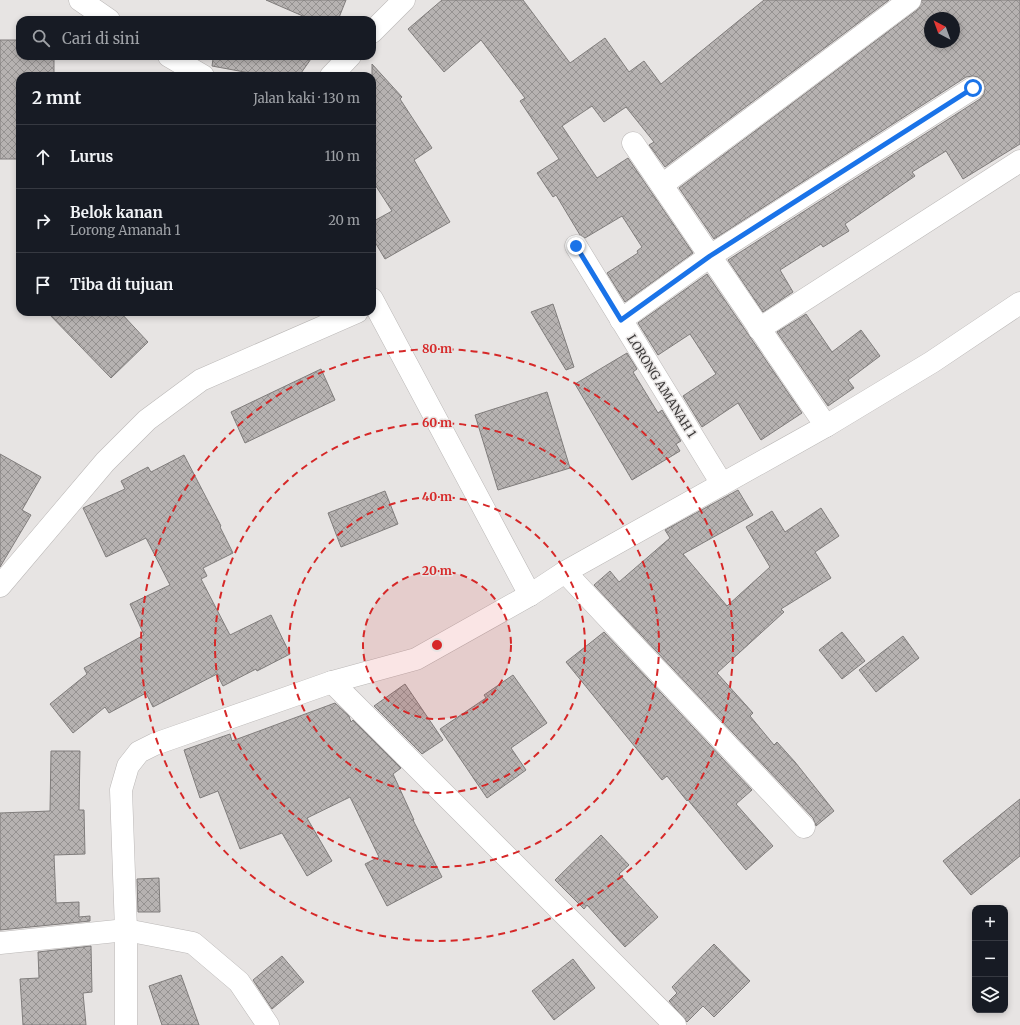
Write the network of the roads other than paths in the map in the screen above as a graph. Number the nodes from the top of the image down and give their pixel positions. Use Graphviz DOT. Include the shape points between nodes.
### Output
graph roads {
  1 [pos="404,0"];
  2 [pos="910,0"];
  3 [pos="87,3"];
  4 [pos="104,16"];
  5 [pos="376,28"];
  6 [pos="176,60"];
  7 [pos="346,60"];
  8 [pos="196,72"];
  9 [pos="335,72"];
  10 [pos="973,88"];
  11 [pos="633,143"];
  12 [pos="1020,161"];
  13 [pos="662,185"];
  14 [pos="576,246"];
  15 [pos="710,256"];
  16 [pos="1020,303"];
  17 [pos="344,316"];
  18 [pos="375,316"];
  19 [pos="621,320"];
  20 [pos="760,329"];
  21 [pos="826,426"];
  22 [pos="722,484"];
  23 [pos="565,572"];
  24 [pos="0,586"];
  25 [pos="530,595"];
  26 [pos="332,682"];
  27 [pos="804,827"];
  28 [pos="126,930"];
  29 [pos="0,943"];
  30 [pos="126,1025"];
  31 [pos="268,1025"];
  32 [pos="675,1025"];
  1 -- 5 [label="street"];
  2 -- 13 [label="street"];
  3 -- 4 [label="street"];
  6 -- 8 [label="street"];
  7 -- 9 [label="street"];
  10 -- 15 [label="street"];
  11 -- 13 [label="street"];
  12 -- 20 [label="street"];
  13 -- 15 [label="street"];
  14 -- 19 [label="street, LORONG AMANAH 1"];
  15 -- 19 [label="street"];
  15 -- 20 [label="street"];
  16 -- 21 [label="street" via="932,362"];
  17 -- 24 [label="street" via="201,380 147,420 105,462"];
  18 -- 25 [label="street"];
  19 -- 22 [label="street, LORONG AMANAH 1"];
  20 -- 21 [label="street"];
  21 -- 22 [label="street"];
  22 -- 23 [label="street"];
  23 -- 25 [label="street"];
  23 -- 27 [label="street"];
  25 -- 26 [label="street" via="416,659"];
  26 -- 28 [label="street" via="155,744 139,752 128,766 121,790"];
  26 -- 32 [label="street"];
  28 -- 29 [label="street"];
  28 -- 30 [label="street"];
  28 -- 31 [label="street" via="193,942 239,982"];
}
